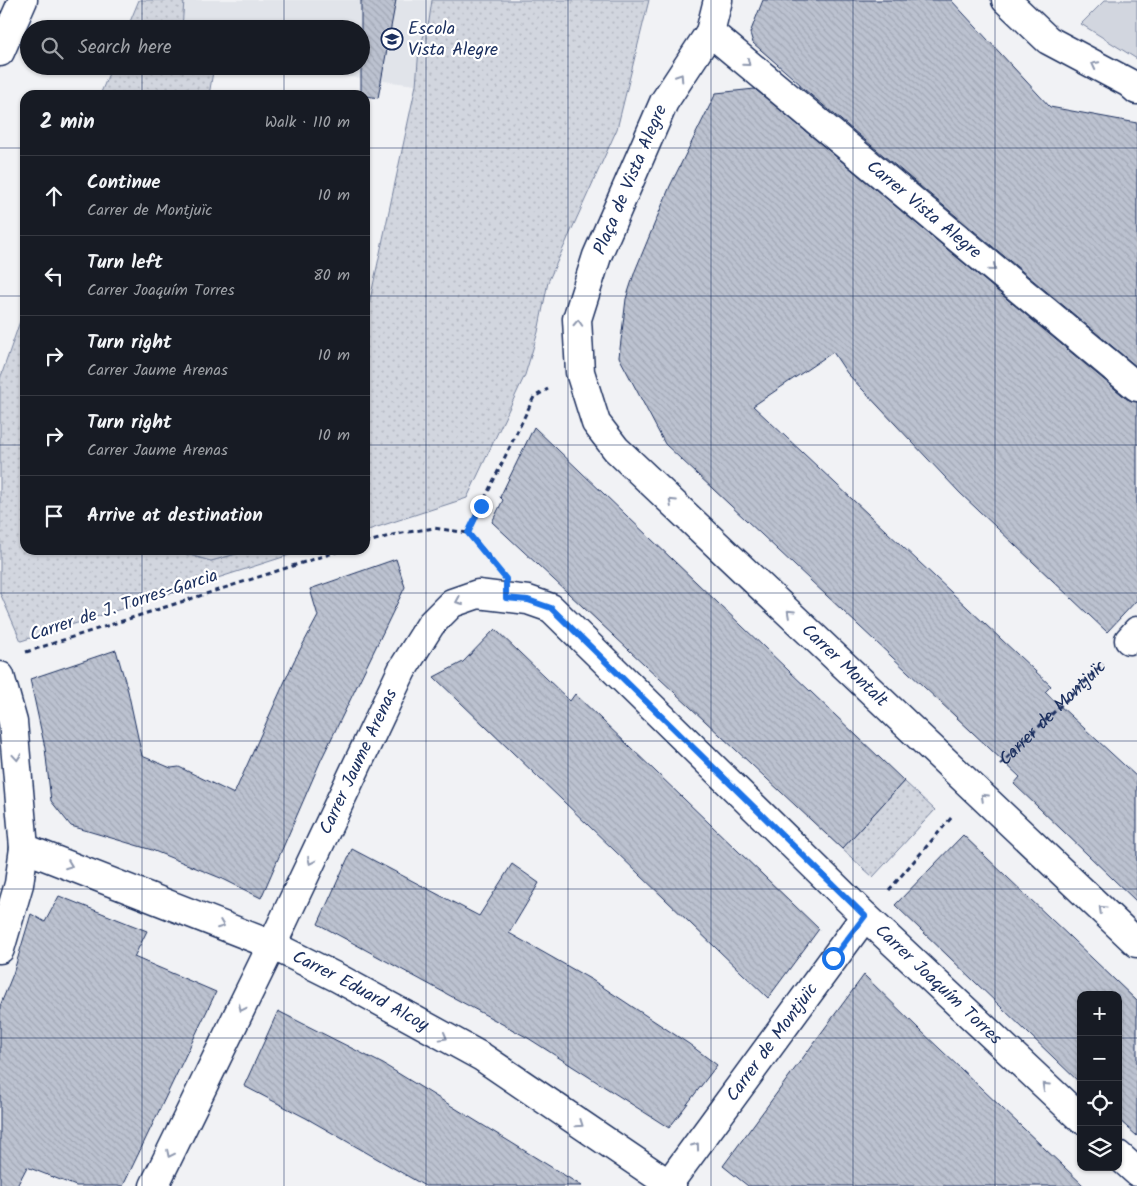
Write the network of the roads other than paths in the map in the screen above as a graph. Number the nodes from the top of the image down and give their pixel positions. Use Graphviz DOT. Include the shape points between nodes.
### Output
graph roads {
  1 [pos="23,0"];
  2 [pos="718,0"];
  3 [pos="1006,0"];
  4 [pos="710,32"];
  5 [pos="0,52"];
  6 [pos="1137,90"];
  7 [pos="580,372"];
  8 [pos="1137,387"];
  9 [pos="506,598"];
  10 [pos="0,676"];
  11 [pos="24,848"];
  12 [pos="865,916"];
  13 [pos="1137,943"];
  14 [pos="272,945"];
  15 [pos="0,948"];
  16 [pos="1077,1115"];
  17 [pos="1122,1159"];
  18 [pos="1137,1172"];
  19 [pos="669,1185"];
  20 [pos="154,1186"];
  1 -- 5 [label="street"];
  2 -- 4 [label="street, Plaça de Vista Alegre"];
  6 -- 3 [label="street, one-way" via="1129,82 1048,40"];
  7 -- 4 [label="street, Plaça de Vista Alegre, one-way" via="577,319 597,256 664,102"];
  4 -- 8 [label="street, Carrer Vista Alegre, one-way"];
  13 -- 7 [label="street, Carrer Montalt, one-way" via="616,449 596,423"];
  9 -- 12 [label="street, Carrer Joaquím Torres" via="528,600 551,608"];
  9 -- 14 [label="street, Carrer Jaume Arenas, one-way" via="478,594 452,604 431,624 402,670"];
  10 -- 11 [label="street, one-way" via="13,722"];
  11 -- 14 [label="street, Carrer Eduard Alcoy, one-way"];
  11 -- 15 [label="street" via="19,884"];
  16 -- 12 [label="street, Carrer Joaquím Torres, one-way"];
  19 -- 12 [label="street, Carrer de Montjuïc, one-way"];
  14 -- 19 [label="street, Carrer Eduard Alcoy, one-way" via="482,1057"];
  14 -- 20 [label="street, Carrer Jaume Arenas, one-way"];
  17 -- 18 [label="street"];
}
